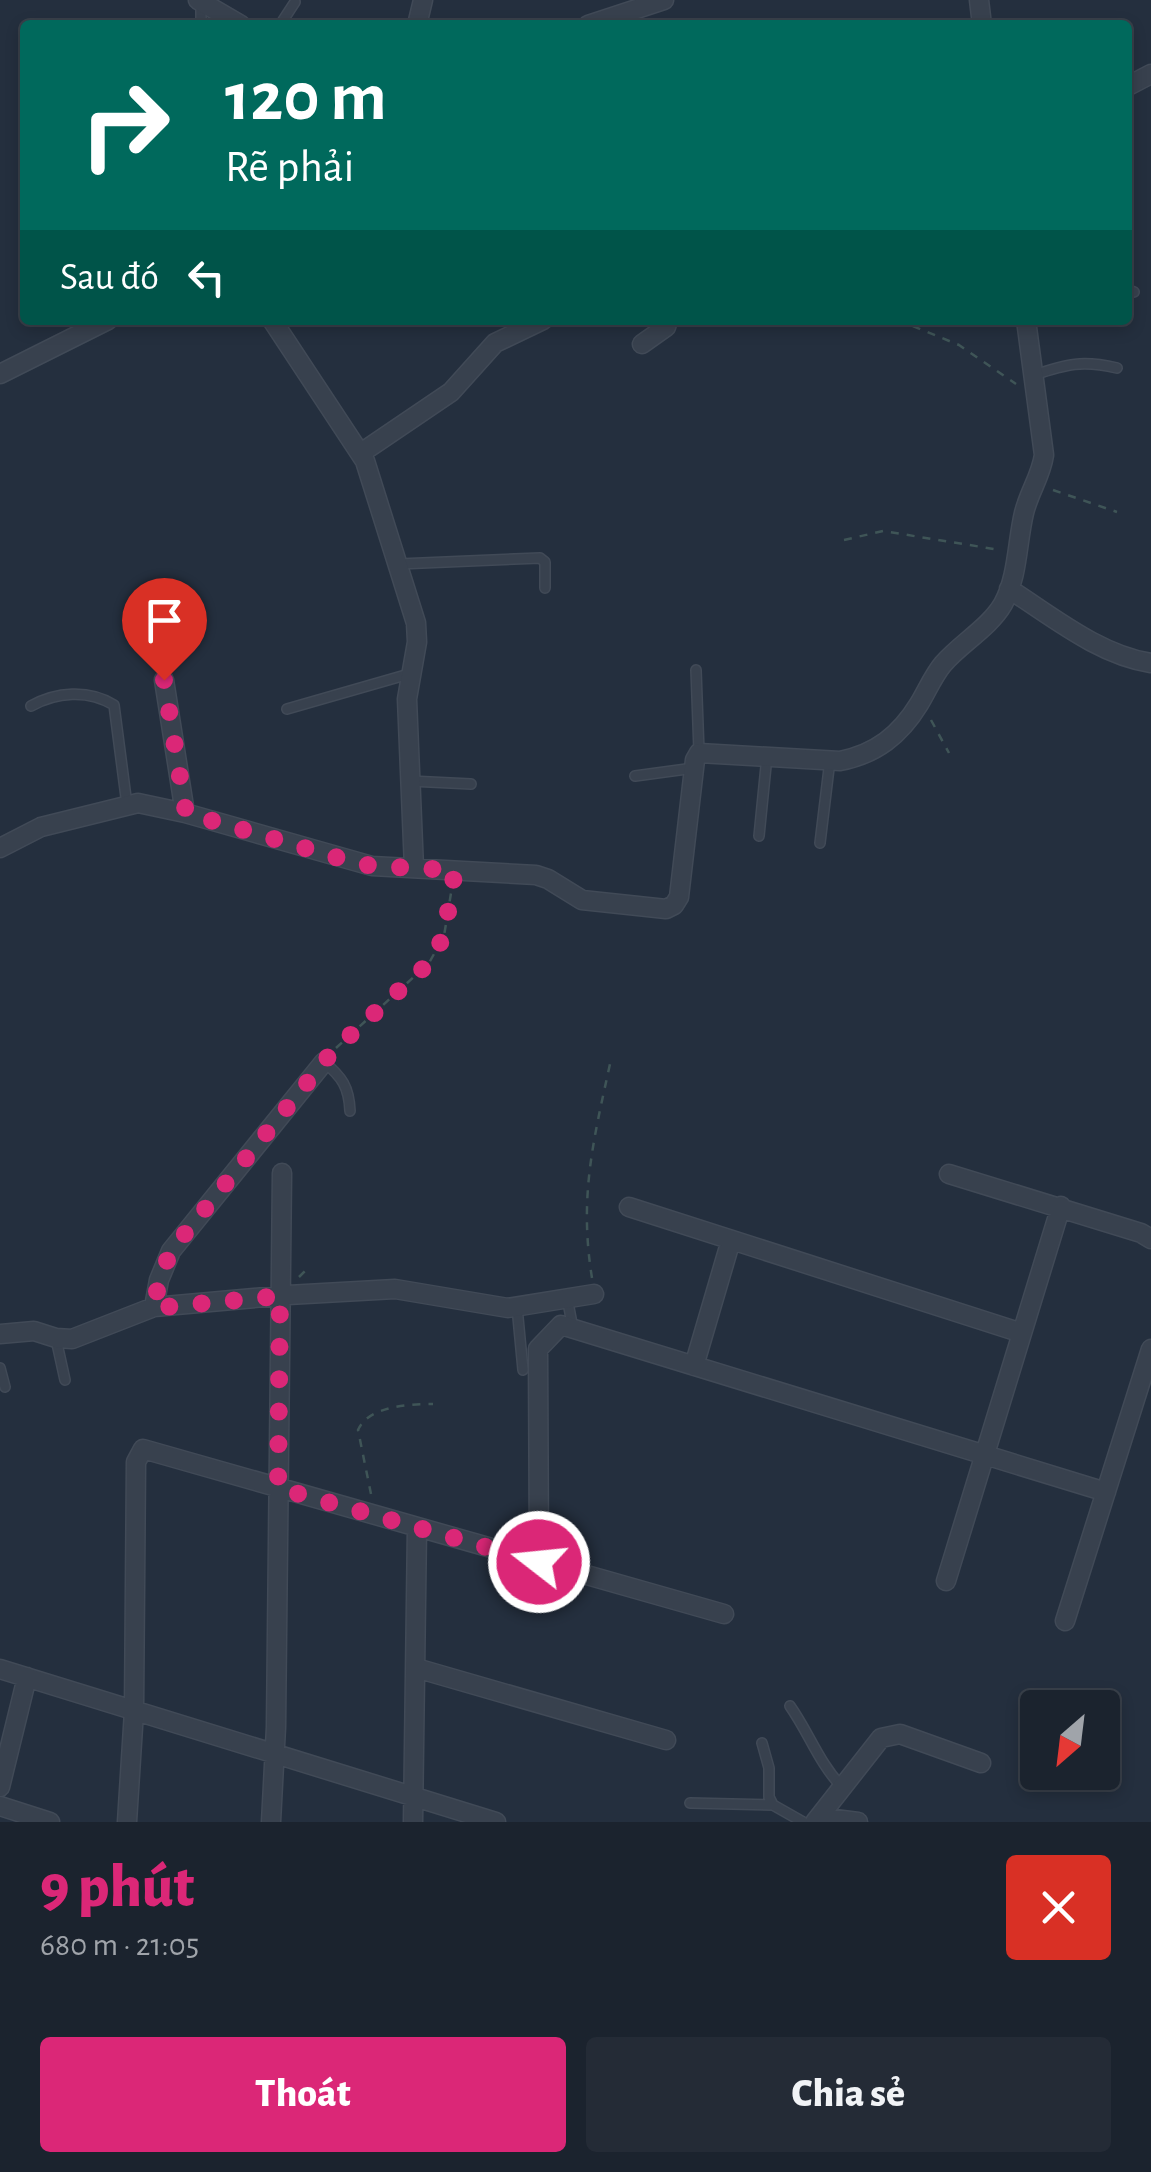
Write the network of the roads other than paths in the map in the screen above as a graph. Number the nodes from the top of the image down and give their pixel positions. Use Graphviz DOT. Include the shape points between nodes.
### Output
graph roads {
  1 [pos="200,1"];
  2 [pos="656,1"];
  3 [pos="294,2"];
  4 [pos="232,20"];
  5 [pos="283,20"];
  6 [pos="602,20"];
  7 [pos="98,325"];
  8 [pos="275,325"];
  9 [pos="532,325"];
  10 [pos="667,325"];
  11 [pos="1027,325"];
  12 [pos="642,344"];
  13 [pos="1117,368"];
  14 [pos="0,373"];
  15 [pos="1034,376"];
  16 [pos="361,453"];
  17 [pos="399,564"];
  18 [pos="545,588"];
  19 [pos="1009,589"];
  20 [pos="1151,663"];
  21 [pos="696,670"];
  22 [pos="410,674"];
  23 [pos="164,680"];
  24 [pos="31,706"];
  25 [pos="287,709"];
  26 [pos="767,756"];
  27 [pos="830,760"];
  28 [pos="696,761"];
  29 [pos="635,776"];
  30 [pos="410,782"];
  31 [pos="471,784"];
  32 [pos="127,805"];
  33 [pos="186,813"];
  34 [pos="759,836"];
  35 [pos="820,842"];
  36 [pos="0,848"];
  37 [pos="414,868"];
  38 [pos="324,1062"];
  39 [pos="350,1112"];
  40 [pos="282,1172"];
  41 [pos="950,1174"];
  42 [pos="1060,1206"];
  43 [pos="629,1207"];
  44 [pos="731,1240"];
  45 [pos="1151,1240"];
  46 [pos="594,1294"];
  47 [pos="280,1296"];
  48 [pos="567,1297"];
  49 [pos="517,1307"];
  50 [pos="154,1308"];
  51 [pos="572,1328"];
  52 [pos="0,1334"];
  53 [pos="1022,1334"];
  54 [pos="56,1338"];
  55 [pos="1151,1349"];
  56 [pos="694,1366"];
  57 [pos="0,1368"];
  58 [pos="523,1370"];
  59 [pos="65,1380"];
  60 [pos="5,1387"];
  61 [pos="984,1457"];
  62 [pos="278,1488"];
  63 [pos="1106,1492"];
  64 [pos="417,1527"];
  65 [pos="539,1562"];
  66 [pos="946,1580"];
  67 [pos="724,1614"];
  68 [pos="1065,1621"];
  69 [pos="416,1668"];
  70 [pos="0,1669"];
  71 [pos="27,1677"];
  72 [pos="790,1706"];
  73 [pos="134,1711"];
  74 [pos="666,1740"];
  75 [pos="762,1743"];
  76 [pos="274,1754"];
  77 [pos="981,1764"];
  78 [pos="0,1787"];
  79 [pos="842,1787"];
  80 [pos="416,1797"];
  81 [pos="690,1803"];
  82 [pos="773,1805"];
  83 [pos="0,1806"];
  84 [pos="813,1820"];
  85 [pos="50,1822"];
  86 [pos="127,1822"];
  87 [pos="270,1822"];
  88 [pos="413,1822"];
  89 [pos="496,1822"];
  90 [pos="858,1822"];
  1 -- 4 [label="street"];
  2 -- 6 [label="street"];
  3 -- 5 [label="lane"];
  7 -- 14 [label="street"];
  8 -- 16 [label="street"];
  9 -- 16 [label="street" via="495,343 452,392"];
  10 -- 12 [label="street"];
  11 -- 15 [label="street"];
  13 -- 15 [label="lane" via="1072,363"];
  15 -- 19 [label="street" via="1044,454 1024,510"];
  16 -- 17 [label="street"];
  17 -- 18 [label="lane" via="540,558 546,562"];
  17 -- 22 [label="street" via="416,622"];
  19 -- 20 [label="street" via="1106,649"];
  19 -- 27 [label="street" via="993,617 942,664 894,737 860,757"];
  21 -- 28 [label="lane"];
  22 -- 25 [label="lane"];
  22 -- 30 [label="street"];
  23 -- 33 [label="street"];
  24 -- 32 [label="lane" via="60,693 114,705"];
  26 -- 27 [label="street"];
  26 -- 28 [label="street"];
  26 -- 34 [label="lane"];
  27 -- 35 [label="lane"];
  28 -- 29 [label="lane"];
  28 -- 37 [label="street" via="674,905 582,900 536,875"];
  30 -- 31 [label="lane"];
  30 -- 37 [label="street"];
  32 -- 33 [label="street"];
  32 -- 36 [label="street" via="42,827"];
  33 -- 37 [label="street" via="349,861"];
  38 -- 39 [label="lane" via="345,1082"];
  38 -- 50 [label="street" via="171,1251"];
  40 -- 47 [label="street"];
  41 -- 42 [label="street"];
  42 -- 45 [label="street"];
  42 -- 53 [label="street"];
  43 -- 44 [label="street"];
  44 -- 53 [label="street"];
  44 -- 56 [label="street"];
  46 -- 48 [label="street"];
  47 -- 49 [label="street" via="396,1288"];
  47 -- 50 [label="street"];
  47 -- 62 [label="street"];
  48 -- 49 [label="street"];
  48 -- 51 [label="lane"];
  49 -- 58 [label="lane"];
  50 -- 54 [label="street" via="84,1336"];
  51 -- 56 [label="street"];
  51 -- 65 [label="street" via="561,1325 538,1348"];
  52 -- 54 [label="street" via="34,1331"];
  53 -- 61 [label="street"];
  54 -- 59 [label="lane"];
  55 -- 63 [label="street"];
  56 -- 61 [label="street"];
  57 -- 60 [label="lane"];
  61 -- 63 [label="street"];
  61 -- 66 [label="street"];
  62 -- 64 [label="street"];
  62 -- 73 [label="street" via="143,1449 136,1462"];
  62 -- 76 [label="street"];
  63 -- 68 [label="street"];
  64 -- 65 [label="street"];
  64 -- 69 [label="street"];
  65 -- 67 [label="street"];
  69 -- 74 [label="street"];
  69 -- 80 [label="street"];
  70 -- 71 [label="street"];
  71 -- 73 [label="street"];
  71 -- 78 [label="street"];
  72 -- 79 [label="lane" via="821,1764"];
  73 -- 76 [label="street"];
  73 -- 86 [label="street"];
  75 -- 82 [label="lane"];
  76 -- 80 [label="street"];
  76 -- 87 [label="street"];
  77 -- 79 [label="street" via="889,1734"];
  79 -- 84 [label="street"];
  80 -- 88 [label="street"];
  80 -- 89 [label="street"];
  81 -- 82 [label="lane"];
  82 -- 84 [label="lane"];
  83 -- 85 [label="street"];
  84 -- 90 [label="street"];
}
